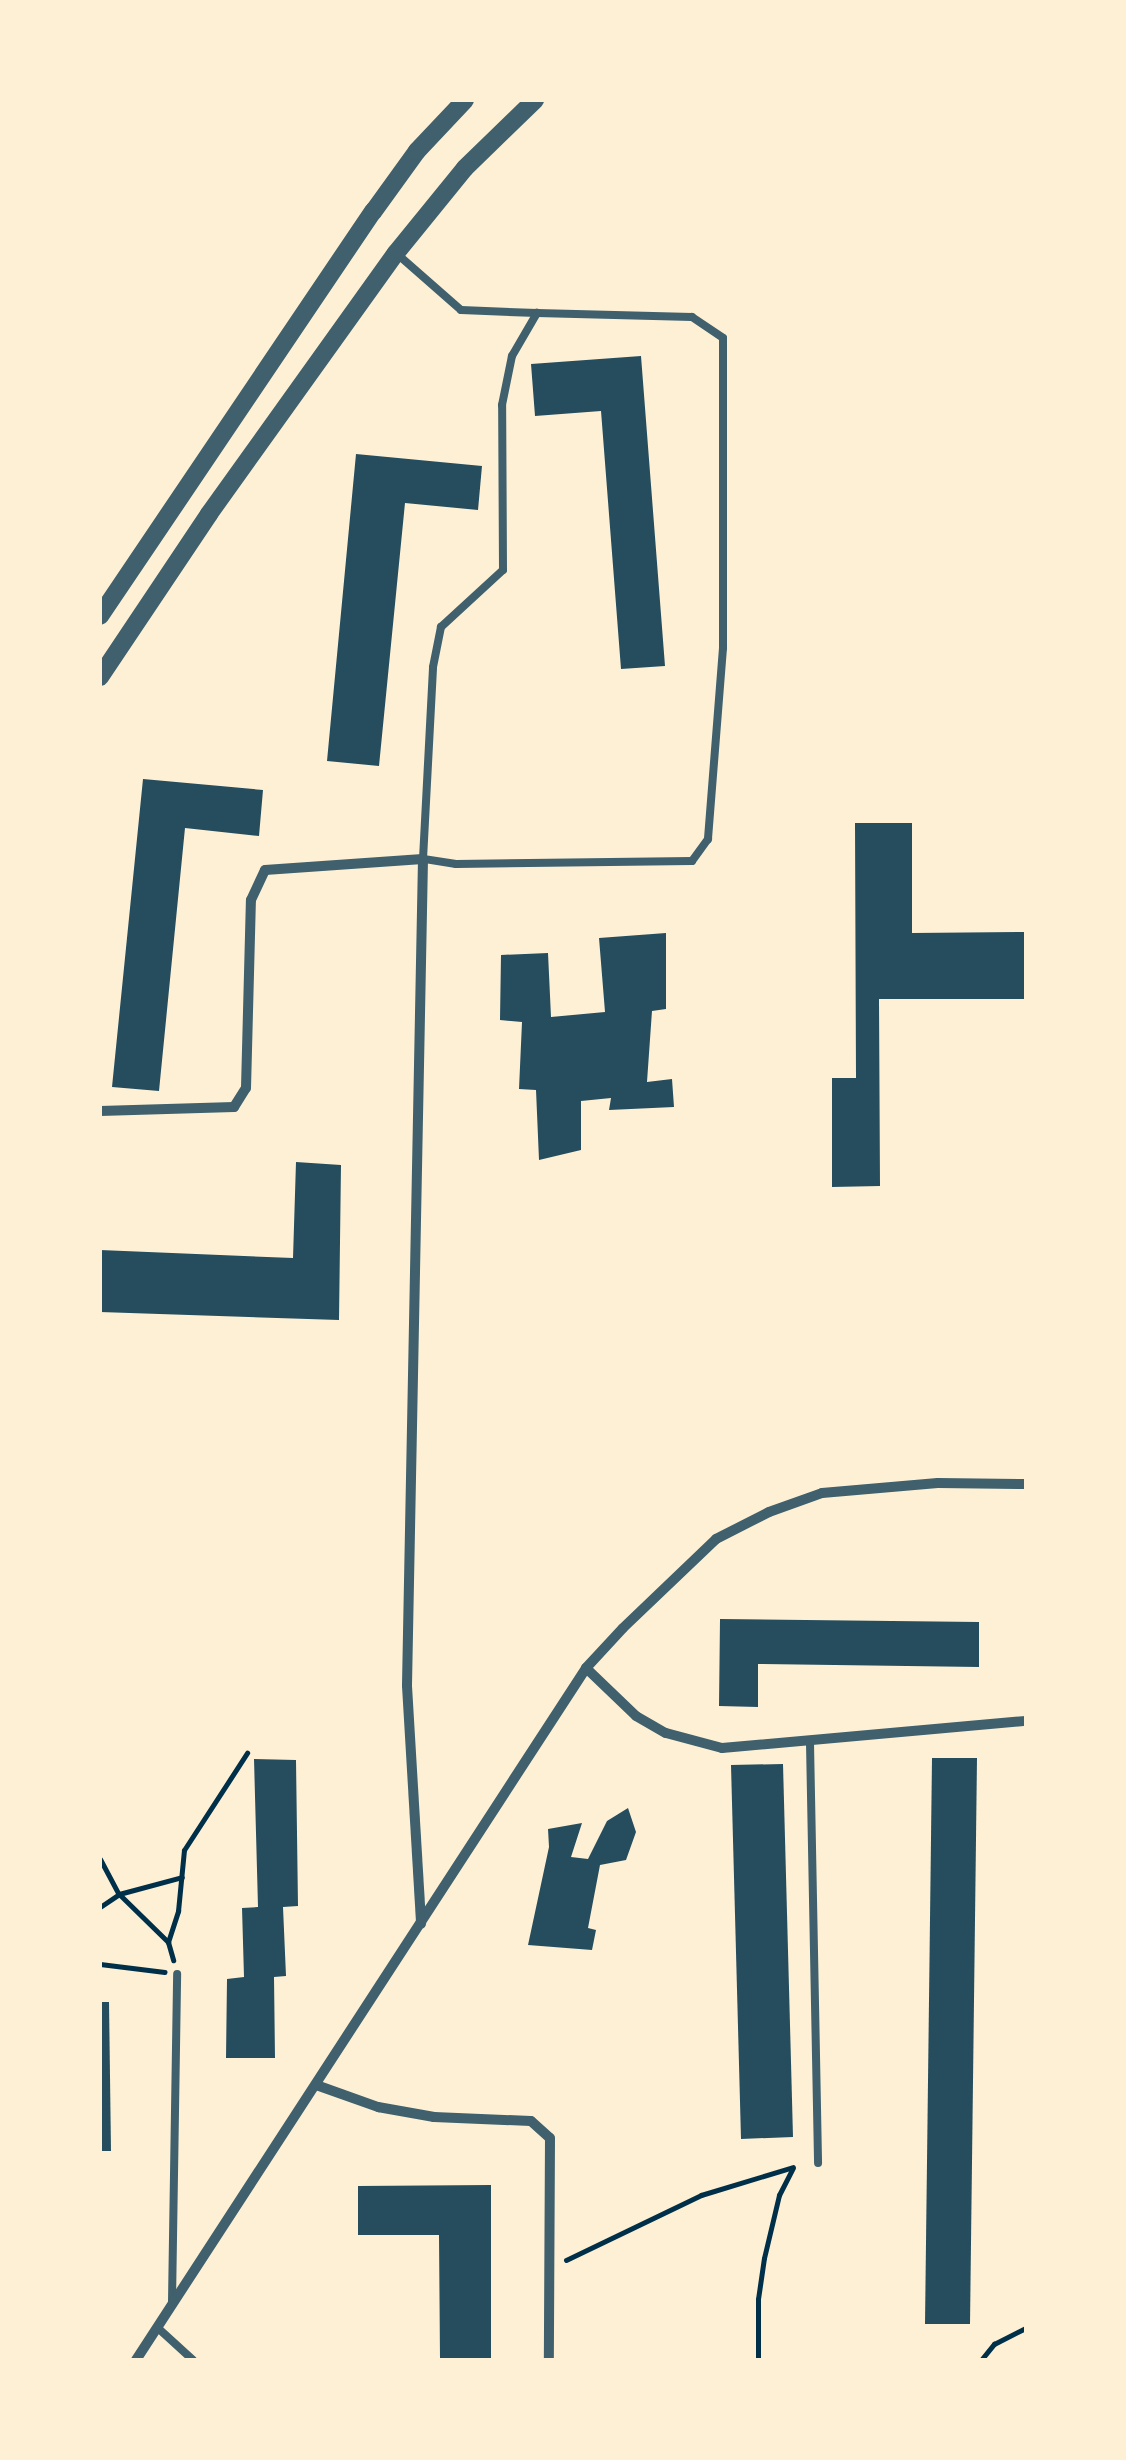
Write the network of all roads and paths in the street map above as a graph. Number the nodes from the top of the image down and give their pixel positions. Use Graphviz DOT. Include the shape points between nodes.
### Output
graph roads {
  1 [pos="465,100"];
  2 [pos="534,100"];
  3 [pos="396,253"];
  4 [pos="537,313"];
  5 [pos="100,616"];
  6 [pos="100,676"];
  7 [pos="423,859"];
  8 [pos="100,1111"];
  9 [pos="1026,1484"];
  10 [pos="586,1668"];
  11 [pos="1026,1721"];
  12 [pos="810,1743"];
  13 [pos="247,1753"];
  14 [pos="100,1859"];
  15 [pos="182,1877"];
  16 [pos="119,1894"];
  17 [pos="100,1907"];
  18 [pos="422,1924"];
  19 [pos="168,1942"];
  20 [pos="100,1964"];
  21 [pos="176,1974"];
  22 [pos="318,2086"];
  23 [pos="818,2163"];
  24 [pos="793,2167"];
  25 [pos="549,2264"];
  26 [pos="172,2302"];
  27 [pos="1026,2328"];
  28 [pos="159,2329"];
  29 [pos="136,2360"];
  30 [pos="193,2360"];
  31 [pos="549,2360"];
  32 [pos="758,2360"];
  33 [pos="981,2360"];
  1 -- 5 [label="street" via="372,212"];
  2 -- 3 [label="street" via="465,168"];
  3 -- 4 [label="lane" via="461,310"];
  3 -- 6 [label="street"];
  4 -- 7 [label="lane" via="512,356 502,406 503,570 441,627"];
  4 -- 7 [label="lane" via="692,317 723,338 722,648 708,838 692,861"];
  7 -- 8 [label="street" via="265,870 251,900 246,1088 234,1107"];
  7 -- 18 [label="street" via="406,1686"];
  9 -- 10 [label="street" via="822,1493 769,1512 716,1539"];
  10 -- 12 [label="street" via="636,1716 666,1732 722,1748"];
  10 -- 18 [label="street"];
  11 -- 12 [label="street"];
  12 -- 23 [label="lane"];
  13 -- 15 [label="path" via="184,1850"];
  14 -- 16 [label="path"];
  15 -- 16 [label="path"];
  15 -- 19 [label="path"];
  16 -- 17 [label="path"];
  16 -- 19 [label="path"];
  18 -- 22 [label="street"];
  19 -- 21 [label="path"];
  20 -- 21 [label="path"];
  21 -- 26 [label="lane"];
  22 -- 25 [label="street" via="378,2107 531,2121 550,2138"];
  22 -- 26 [label="street"];
  23 -- 24 [label="path"];
  24 -- 25 [label="path" via="701,2195 620,2230 578,2257"];
  24 -- 32 [label="path" via="764,2258"];
  25 -- 31 [label="street"];
  26 -- 28 [label="street"];
  27 -- 33 [label="path" via="994,2344"];
  28 -- 29 [label="street"];
  28 -- 30 [label="lane"];
}
